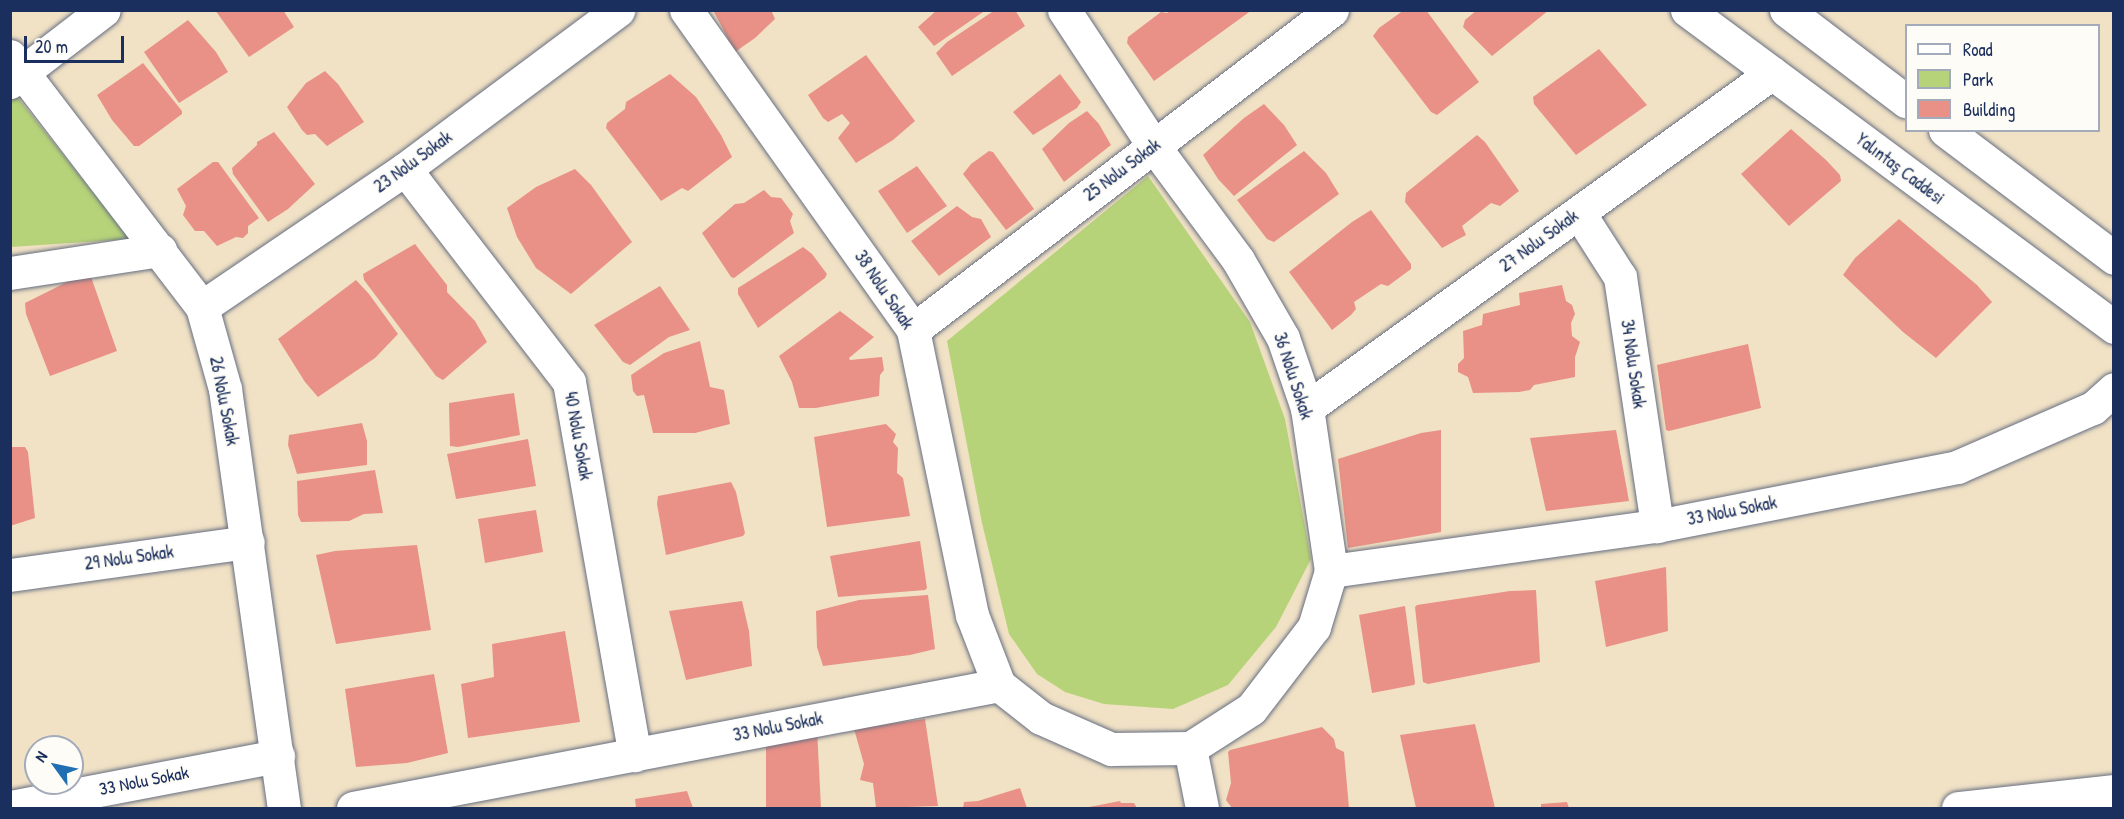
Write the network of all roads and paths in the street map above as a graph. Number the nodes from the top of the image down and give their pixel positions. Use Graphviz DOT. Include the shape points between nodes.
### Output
graph roads {
  1 [pos="104,10"];
  2 [pos="618,10"];
  3 [pos="686,10"];
  4 [pos="1064,10"];
  5 [pos="1332,10"];
  6 [pos="1687,10"];
  7 [pos="1786,10"];
  8 [pos="15,70"];
  9 [pos="1772,73"];
  10 [pos="1905,100"];
  11 [pos="1948,132"];
  12 [pos="1153,145"];
  13 [pos="405,169"];
  14 [pos="1578,213"];
  15 [pos="160,250"];
  16 [pos="2114,258"];
  17 [pos="10,273"];
  18 [pos="202,307"];
  19 [pos="2114,327"];
  20 [pos="913,330"];
  21 [pos="2114,389"];
  22 [pos="1307,408"];
  23 [pos="1657,526"];
  24 [pos="248,542"];
  25 [pos="1331,571"];
  26 [pos="10,575"];
  27 [pos="999,685"];
  28 [pos="1190,748"];
  29 [pos="635,755"];
  30 [pos="278,756"];
  31 [pos="2114,791"];
  32 [pos="2044,804"];
  33 [pos="10,807"];
  34 [pos="284,808"];
  35 [pos="353,808"];
  36 [pos="1202,808"];
  37 [pos="1958,808"];
  1 -- 8 [label="street"];
  2 -- 13 [label="street, 23 Nolu Sokak"];
  3 -- 20 [label="street, 38 Nolu Sokak"];
  4 -- 12 [label="street, 36 Nolu Sokak"];
  5 -- 12 [label="street, 25 Nolu Sokak"];
  6 -- 9 [label="street, Yalıntaş Caddesi"];
  7 -- 10 [label="street"];
  8 -- 15 [label="street, 26 Nolu Sokak"];
  9 -- 14 [label="street, 27 Nolu Sokak"];
  9 -- 19 [label="street, Yalıntaş Caddesi"];
  11 -- 16 [label="street"];
  12 -- 20 [label="street, 25 Nolu Sokak"];
  12 -- 22 [label="street, 36 Nolu Sokak" via="1250,280 1283,338"];
  13 -- 18 [label="street, 23 Nolu Sokak"];
  13 -- 29 [label="street, 40 Nolu Sokak" via="569,382"];
  14 -- 22 [label="street, 27 Nolu Sokak"];
  14 -- 23 [label="street, 34 Nolu Sokak" via="1620,277"];
  15 -- 17 [label="street"];
  15 -- 18 [label="street, 26 Nolu Sokak"];
  18 -- 24 [label="street, 26 Nolu Sokak" via="225,389"];
  20 -- 27 [label="street, 38 Nolu Sokak" via="972,615"];
  21 -- 23 [label="street, 33 Nolu Sokak" via="2093,408 1957,466"];
  22 -- 25 [label="street, 36 Nolu Sokak"];
  23 -- 25 [label="street, 33 Nolu Sokak"];
  24 -- 26 [label="street, 29 Nolu Sokak"];
  24 -- 30 [label="street, 26 Nolu Sokak"];
  25 -- 28 [label="street, 36 Nolu Sokak" via="1314,627 1251,709"];
  27 -- 28 [label="street" via="1041,718 1111,749"];
  27 -- 29 [label="street, 33 Nolu Sokak"];
  28 -- 36 [label="street"];
  29 -- 35 [label="street, 33 Nolu Sokak"];
  30 -- 33 [label="street, 33 Nolu Sokak"];
  30 -- 34 [label="street, 26 Nolu Sokak"];
  31 -- 32 [label="street"];
  32 -- 37 [label="street"];
}
